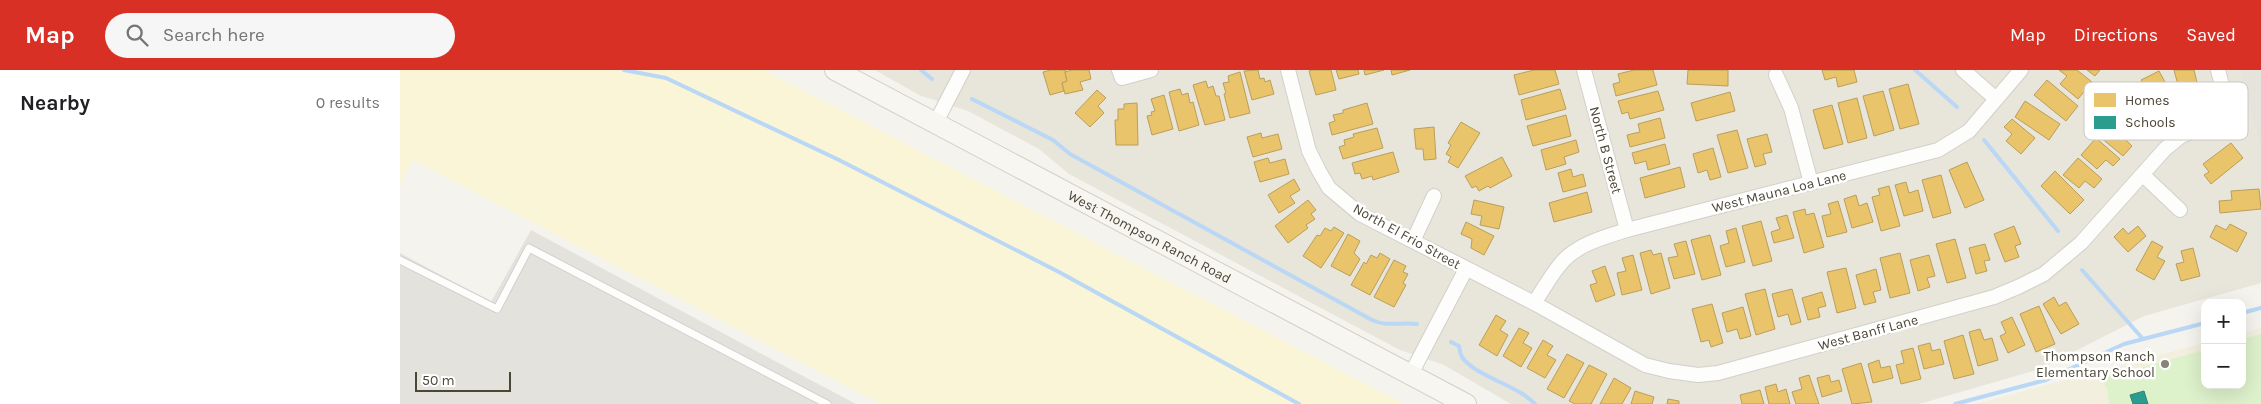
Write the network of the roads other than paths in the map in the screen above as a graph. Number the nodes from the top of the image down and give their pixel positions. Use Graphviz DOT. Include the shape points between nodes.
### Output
graph roads {
  1 [pos="835,70"];
  2 [pos="963,70"];
  3 [pos="1150,70"];
  4 [pos="1288,70"];
  5 [pos="1584,70"];
  6 [pos="1963,70"];
  7 [pos="2021,70"];
  8 [pos="1120,74"];
  9 [pos="1776,75"];
  10 [pos="1996,99"];
  11 [pos="934,124"];
  12 [pos="2176,140"];
  13 [pos="2143,175"];
  14 [pos="1811,183"];
  15 [pos="1434,196"];
  16 [pos="2180,210"];
  17 [pos="1627,230"];
  18 [pos="1414,241"];
  19 [pos="400,260"];
  20 [pos="1466,269"];
  21 [pos="1534,304"];
  22 [pos="1411,374"];
  23 [pos="827,404"];
  24 [pos="1466,404"];
  1 -- 11 [label="main road, West Thompson Ranch Road"];
  2 -- 11 [label="street"];
  3 -- 8 [label="street"];
  4 -- 18 [label="street, North El Frio Street" via="1309,151 1330,188 1360,214"];
  5 -- 17 [label="street, North B Street"];
  6 -- 10 [label="street"];
  7 -- 10 [label="street, West Mauna Loa Lane"];
  9 -- 14 [label="street" via="1791,108"];
  10 -- 14 [label="street, West Mauna Loa Lane" via="1968,131 1938,150"];
  11 -- 22 [label="main road, West Thompson Ranch Road"];
  12 -- 13 [label="street, West Banff Lane"];
  13 -- 16 [label="street"];
  13 -- 21 [label="street, West Banff Lane" via="2081,243 2044,274 2018,287 1994,297 1718,373 1698,375 1645,365"];
  14 -- 17 [label="street, West Mauna Loa Lane"];
  15 -- 18 [label="street"];
  17 -- 21 [label="street, West Mauna Loa Lane" via="1590,242 1563,261"];
  18 -- 20 [label="street, North El Frio Street"];
  19 -- 23 [label="lane" via="497,309 529,248"];
  20 -- 21 [label="street, West Banff Lane"];
  20 -- 22 [label="street"];
  22 -- 24 [label="main road, West Thompson Ranch Road"];
}
